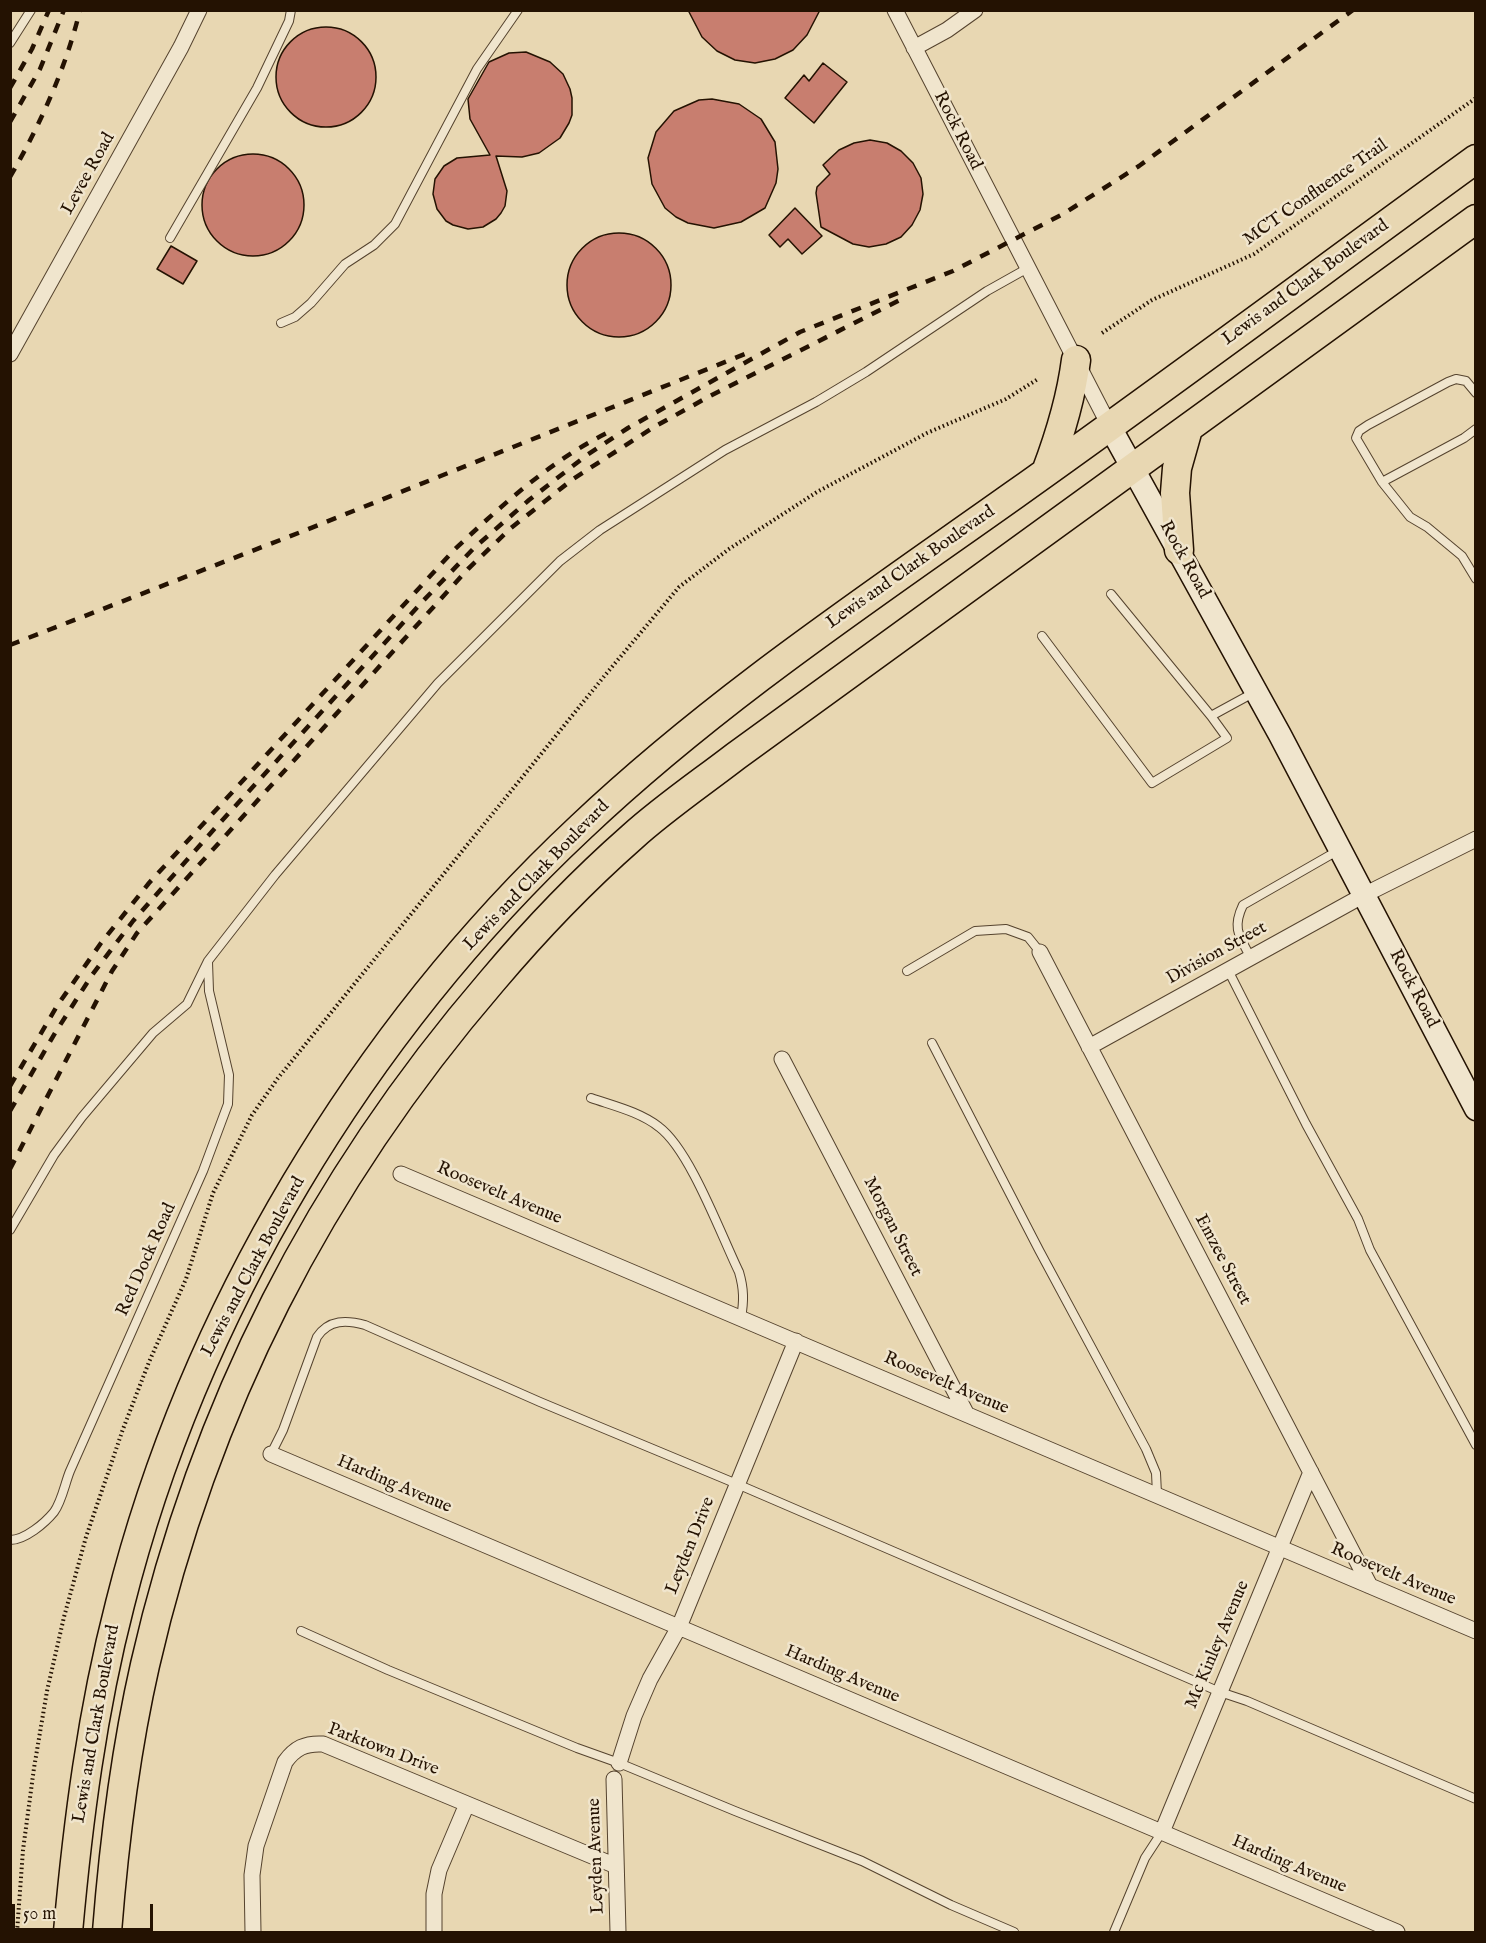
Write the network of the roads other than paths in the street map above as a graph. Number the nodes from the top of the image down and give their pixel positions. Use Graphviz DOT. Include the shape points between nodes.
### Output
graph roads {
  1 [pos="32,10"];
  2 [pos="200,10"];
  3 [pos="291,10"];
  4 [pos="518,10"];
  5 [pos="895,10"];
  6 [pos="975,10"];
  7 [pos="10,43"];
  8 [pos="914,48"];
  9 [pos="1476,159"];
  10 [pos="1476,219"];
  11 [pos="170,238"];
  12 [pos="1028,268"];
  13 [pos="282,323"];
  14 [pos="10,354"];
  15 [pos="1076,360"];
  16 [pos="1476,393"];
  17 [pos="1110,427"];
  18 [pos="1188,429"];
  19 [pos="1476,429"];
  20 [pos="1133,467"];
  21 [pos="1046,472"];
  22 [pos="1382,482"];
  23 [pos="1179,550"];
  24 [pos="1476,579"];
  25 [pos="1111,594"];
  26 [pos="1042,636"];
  27 [pos="1256,692"];
  28 [pos="1211,716"];
  29 [pos="1476,839"];
  30 [pos="1340,849"];
  31 [pos="1364,896"];
  32 [pos="1040,952"];
  33 [pos="1251,958"];
  34 [pos="208,961"];
  35 [pos="1228,970"];
  36 [pos="907,971"];
  37 [pos="932,1043"];
  38 [pos="1089,1047"];
  39 [pos="782,1059"];
  40 [pos="591,1098"];
  41 [pos="1476,1109"];
  42 [pos="401,1174"];
  43 [pos="10,1230"];
  44 [pos="741,1318"];
  45 [pos="796,1341"];
  46 [pos="966,1413"];
  47 [pos="1476,1445"];
  48 [pos="271,1454"];
  49 [pos="1311,1472"];
  50 [pos="737,1484"];
  51 [pos="1157,1494"];
  52 [pos="10,1540"];
  53 [pos="1280,1547"];
  54 [pos="1370,1586"];
  55 [pos="679,1627"];
  56 [pos="301,1631"];
  57 [pos="1476,1631"];
  58 [pos="1220,1692"];
  59 [pos="619,1763"];
  60 [pos="614,1779"];
  61 [pos="1476,1799"];
  62 [pos="467,1804"];
  63 [pos="1162,1832"];
  64 [pos="616,1866"];
  65 [pos="68,1932"];
  66 [pos="107,1932"];
  67 [pos="253,1932"];
  68 [pos="434,1932"];
  69 [pos="618,1932"];
  70 [pos="1014,1932"];
  71 [pos="1113,1932"];
  72 [pos="1397,1932"];
  1 -- 7 [label="lane"];
  2 -- 14 [label="street, Levee Road"];
  3 -- 11 [label="lane" via="257,88"];
  4 -- 13 [label="lane" via="477,69 395,224 374,245 345,264 311,303"];
  5 -- 8 [label="street, Rock Road"];
  6 -- 8 [label="street"];
  8 -- 12 [label="street, Rock Road"];
  9 -- 17 [label="highway, Lewis and Clark Boulevard"];
  10 -- 18 [label="highway, Lewis and Clark Boulevard"];
  12 -- 15 [label="street, Rock Road"];
  12 -- 34 [label="lane" via="867,372 725,450 600,530 560,561 438,683 275,875"];
  15 -- 17 [label="street, Rock Road"];
  15 -- 21 [label="highway" via="1066,412"];
  16 -- 22 [label="lane" via="1466,381 1456,379 1359,431 1356,438"];
  17 -- 20 [label="main road, Rock Road"];
  17 -- 21 [label="highway, Lewis and Clark Boulevard"];
  18 -- 20 [label="highway, Lewis and Clark Boulevard"];
  18 -- 23 [label="highway" via="1177,468 1175,493"];
  19 -- 22 [label="lane"];
  20 -- 23 [label="main road, Rock Road"];
  20 -- 66 [label="highway, Lewis and Clark Boulevard" via="736,756 633,836 522,946 409,1083 322,1214 279,1292 196,1488 145,1666 119,1811"];
  21 -- 65 [label="highway, Lewis and Clark Boulevard" via="819,632 626,786 517,891 370,1070 275,1220 226,1314 169,1449 140,1534 108,1655 86,1763"];
  22 -- 24 [label="lane" via="1410,517 1462,556"];
  23 -- 27 [label="main road, Rock Road"];
  25 -- 28 [label="lane"];
  26 -- 28 [label="lane" via="1152,783 1227,738"];
  27 -- 28 [label="lane"];
  27 -- 30 [label="main road, Rock Road"];
  29 -- 31 [label="street, Division Street"];
  30 -- 31 [label="main road, Rock Road"];
  30 -- 33 [label="lane" via="1243,904 1236,926"];
  31 -- 33 [label="street, Division Street"];
  31 -- 41 [label="main road, Rock Road"];
  32 -- 36 [label="lane" via="1028,937 1006,929 975,931"];
  32 -- 38 [label="street, Emzee Street"];
  33 -- 35 [label="street, Division Street"];
  34 -- 43 [label="lane" via="187,1005 153,1033 82,1117 54,1155"];
  34 -- 52 [label="lane, Red Dock Road" via="209,991 229,1075 228,1104 203,1171 55,1511 18,1540"];
  35 -- 38 [label="street, Division Street"];
  35 -- 47 [label="lane" via="1358,1219 1370,1250"];
  37 -- 51 [label="lane" via="1146,1449 1156,1473"];
  38 -- 49 [label="street, Emzee Street"];
  39 -- 46 [label="street, Morgan Street"];
  40 -- 44 [label="lane" via="640,1115 660,1127 679,1149 739,1272 744,1288"];
  42 -- 44 [label="street, Roosevelt Avenue"];
  44 -- 45 [label="street, Roosevelt Avenue"];
  45 -- 46 [label="street, Roosevelt Avenue"];
  45 -- 50 [label="street, Leyden Drive"];
  46 -- 51 [label="street, Roosevelt Avenue"];
  48 -- 50 [label="lane" via="317,1336 322,1328 341,1322 355,1323 399,1340"];
  48 -- 55 [label="street, Harding Avenue"];
  49 -- 53 [label="street, Mc Kinley Avenue"];
  49 -- 54 [label="street, Emzee Street"];
  50 -- 55 [label="street, Leyden Drive"];
  50 -- 58 [label="lane"];
  51 -- 53 [label="street, Roosevelt Avenue"];
  53 -- 54 [label="street, Roosevelt Avenue"];
  53 -- 58 [label="street, Mc Kinley Avenue"];
  54 -- 57 [label="street, Roosevelt Avenue"];
  55 -- 59 [label="street, Leyden Drive" via="650,1679"];
  55 -- 63 [label="street, Harding Avenue"];
  56 -- 59 [label="lane"];
  58 -- 61 [label="lane"];
  58 -- 63 [label="street, Mc Kinley Avenue"];
  59 -- 70 [label="lane" via="862,1861"];
  60 -- 64 [label="street, Leyden Avenue"];
  62 -- 64 [label="street, Parktown Drive"];
  62 -- 67 [label="street, Parktown Drive" via="323,1744 301,1746 285,1762 256,1846"];
  62 -- 68 [label="street" via="439,1870 434,1894"];
  63 -- 71 [label="lane" via="1145,1858"];
  63 -- 72 [label="street, Harding Avenue"];
  64 -- 69 [label="street, Leyden Avenue"];
}
